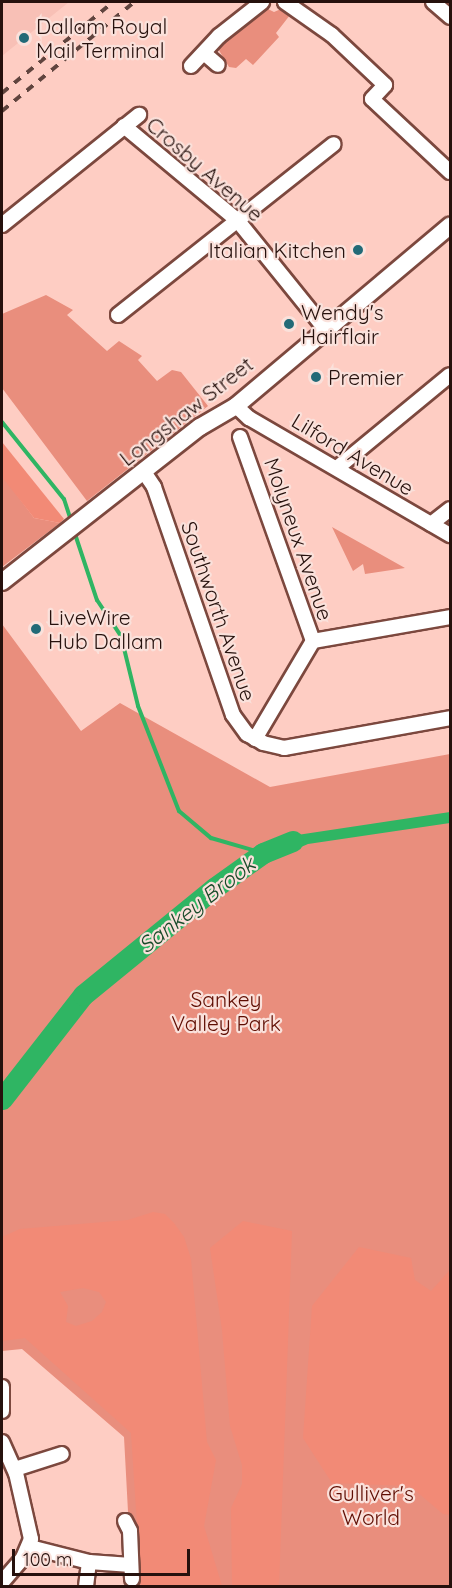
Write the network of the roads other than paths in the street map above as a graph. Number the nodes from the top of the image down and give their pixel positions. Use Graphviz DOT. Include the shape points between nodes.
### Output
graph roads {
  1 [pos="262,2"];
  2 [pos="285,2"];
  3 [pos="433,2"];
  4 [pos="450,17"];
  5 [pos="204,53"];
  6 [pos="218,65"];
  7 [pos="191,66"];
  8 [pos="138,115"];
  9 [pos="124,126"];
  10 [pos="334,144"];
  11 [pos="450,172"];
  12 [pos="238,221"];
  13 [pos="2,225"];
  14 [pos="450,226"];
  15 [pos="118,315"];
  16 [pos="325,329"];
  17 [pos="450,375"];
  18 [pos="236,406"];
  19 [pos="240,437"];
  20 [pos="260,449"];
  21 [pos="246,454"];
  22 [pos="337,468"];
  23 [pos="144,472"];
  24 [pos="450,509"];
  25 [pos="431,524"];
  26 [pos="450,535"];
  27 [pos="2,582"];
  28 [pos="450,617"];
  29 [pos="313,641"];
  30 [pos="450,718"];
  31 [pos="255,739"];
  32 [pos="2,1387"];
  33 [pos="2,1411"];
  34 [pos="2,1442"];
  35 [pos="62,1454"];
  36 [pos="15,1469"];
  37 [pos="125,1521"];
  38 [pos="30,1547"];
  39 [pos="89,1562"];
  40 [pos="2,1582"];
  41 [pos="86,1587"];
  1 -- 5 [label="street"];
  2 -- 11 [label="street" via="332,35 385,85 372,99"];
  3 -- 4 [label="street"];
  5 -- 6 [label="street"];
  5 -- 7 [label="street"];
  8 -- 9 [label="street"];
  9 -- 12 [label="street, Crosby Avenue"];
  9 -- 13 [label="street"];
  10 -- 12 [label="street"];
  12 -- 15 [label="street"];
  12 -- 16 [label="street, Crosby Avenue"];
  14 -- 16 [label="street, Longshaw Street"];
  16 -- 18 [label="street, Longshaw Street"];
  17 -- 22 [label="street"];
  18 -- 22 [label="street, Lilford Avenue" via="249,418"];
  18 -- 23 [label="street, Longshaw Street" via="200,427"];
  19 -- 21 [label="street, Molyneux Avenue"];
  20 -- 21 [label="street, Molyneux Avenue"];
  21 -- 29 [label="street, Molyneux Avenue"];
  22 -- 25 [label="street, Lilford Avenue"];
  23 -- 27 [label="street, Longshaw Street"];
  23 -- 31 [label="street, Southworth Avenue" via="154,488 233,715"];
  24 -- 25 [label="street"];
  25 -- 26 [label="street, Lilford Avenue"];
  28 -- 29 [label="street, Molyneux Avenue"];
  29 -- 31 [label="street"];
  30 -- 31 [label="street" via="284,748"];
  32 -- 33 [label="street"];
  34 -- 36 [label="street"];
  35 -- 36 [label="street"];
  36 -- 38 [label="street" via="29,1525"];
  37 -- 39 [label="street" via="132,1572"];
  38 -- 39 [label="street"];
  38 -- 40 [label="street"];
  39 -- 41 [label="street"];
}
